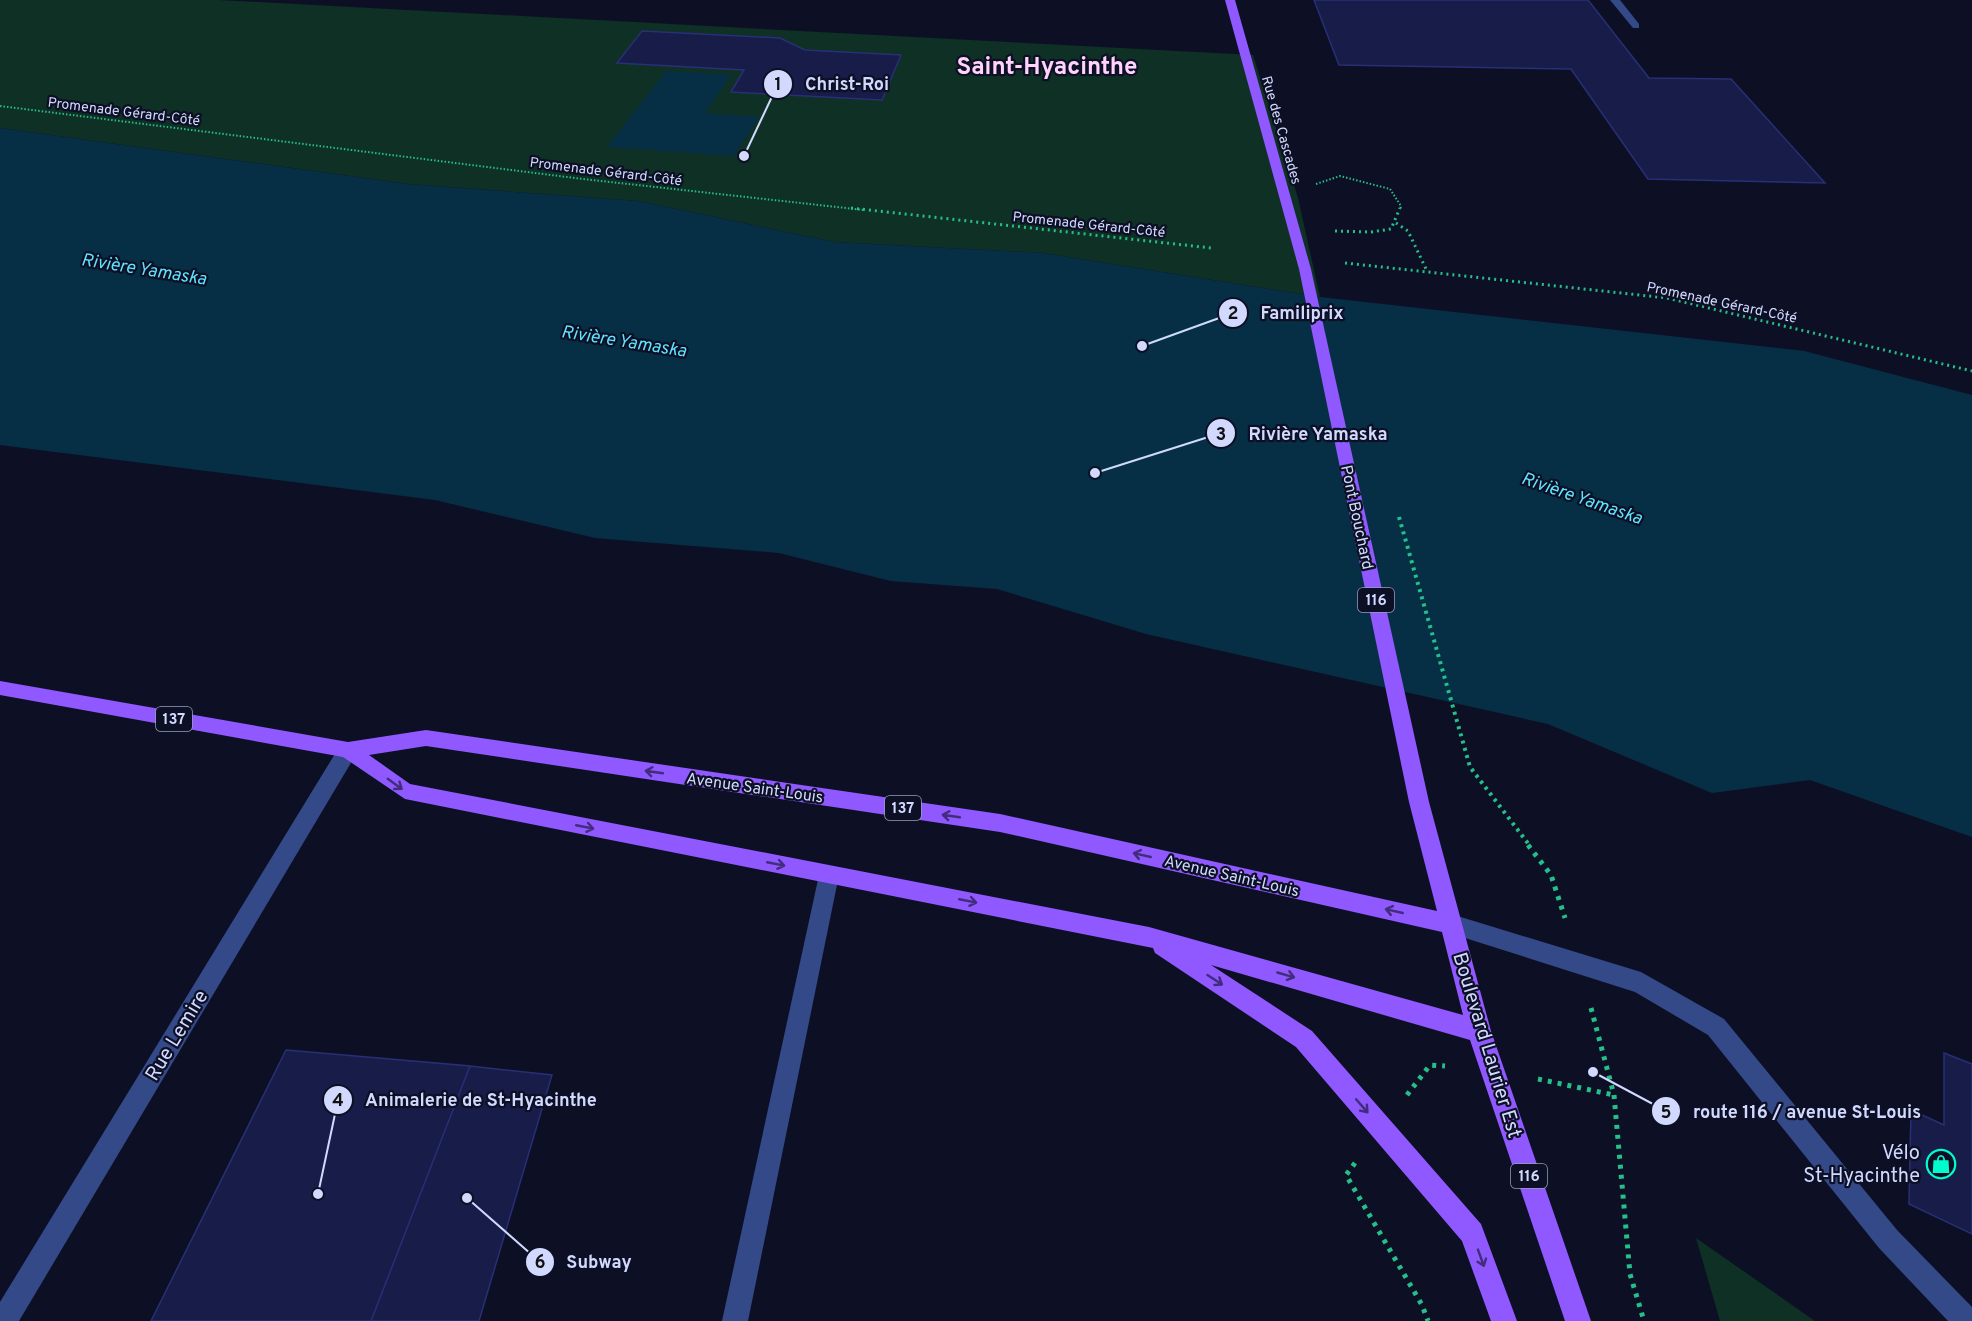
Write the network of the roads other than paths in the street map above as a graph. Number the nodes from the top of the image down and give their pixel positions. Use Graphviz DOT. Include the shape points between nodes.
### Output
graph roads {
  1 [pos="1230,0"];
  2 [pos="1615,0"];
  3 [pos="1636,26"];
  4 [pos="1305,269"];
  5 [pos="0,688"];
  6 [pos="348,750"];
  7 [pos="1412,765"];
  8 [pos="829,875"];
  9 [pos="1451,924"];
  10 [pos="1149,937"];
  11 [pos="1479,1030"];
  12 [pos="4,1321"];
  13 [pos="735,1321"];
  14 [pos="1504,1321"];
  15 [pos="1578,1321"];
  16 [pos="1967,1321"];
  1 -- 4 [label="main road, Rue des Cascades / 116"];
  2 -- 3 [label="street"];
  4 -- 7 [label="main road, Pont Bouchard / 116"];
  5 -- 6 [label="main road, Avenue Saint-Louis / 137"];
  6 -- 8 [label="main road, Avenue Saint-Louis / 137, one-way" via="405,791"];
  9 -- 6 [label="main road, Avenue Saint-Louis / 137, one-way" via="1000,823 426,738"];
  6 -- 12 [label="street, Rue Lemire"];
  7 -- 9 [label="main road, Boulevard Laurier Est / 116"];
  8 -- 10 [label="main road, Avenue Saint-Louis / 137, one-way"];
  8 -- 13 [label="street"];
  9 -- 11 [label="main road, Boulevard Laurier Est / 116"];
  9 -- 16 [label="street, Avenue Saint-Louis" via="1641,983 1716,1027 1888,1239"];
  10 -- 11 [label="main road, Avenue Saint-Louis / 137, one-way"];
  10 -- 14 [label="main road, one-way" via="1304,1039 1472,1233"];
  11 -- 15 [label="main road, Boulevard Laurier Est / 116"];
}
